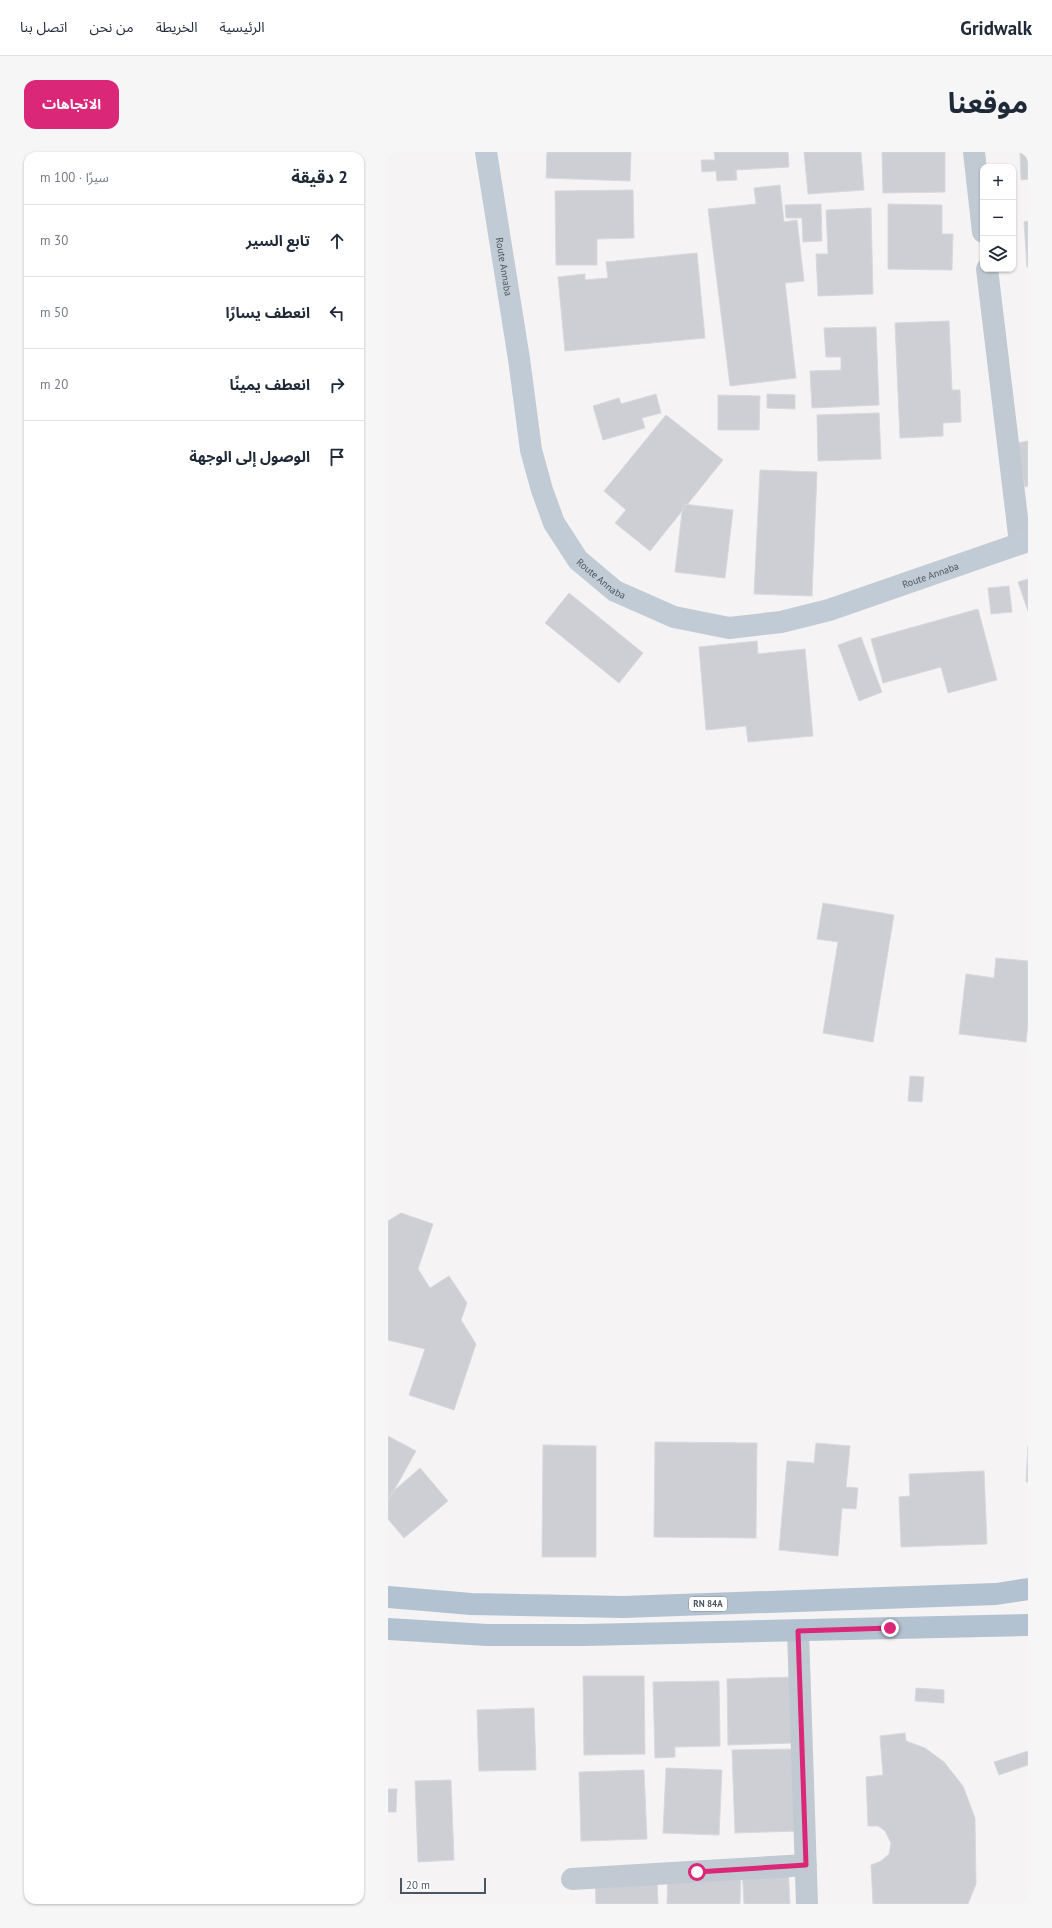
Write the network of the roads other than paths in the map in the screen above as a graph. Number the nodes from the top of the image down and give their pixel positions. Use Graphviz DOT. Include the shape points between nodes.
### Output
graph roads {
  1 [pos="486,152"];
  2 [pos="974,152"];
  3 [pos="980,205"];
  4 [pos="987,272"];
  5 [pos="1024,542"];
  6 [pos="1028,1589"];
  7 [pos="388,1597"];
  8 [pos="1028,1625"];
  9 [pos="388,1629"];
  10 [pos="798,1631"];
  11 [pos="806,1865"];
  12 [pos="572,1879"];
  13 [pos="807,1904"];
  1 -- 5 [label="main road, Route Annaba" via="531,450 542,490 554,523 578,560 615,591 674,617 729,628 781,622 829,610"];
  2 -- 3 [label="street"];
  4 -- 5 [label="street"];
  6 -- 7 [label="main road, RN 84A" via="996,1594 623,1607 471,1604"];
  8 -- 10 [label="main road"];
  9 -- 10 [label="main road" via="487,1635"];
  10 -- 11 [label="street"];
  11 -- 12 [label="street"];
  11 -- 13 [label="street"];
}
